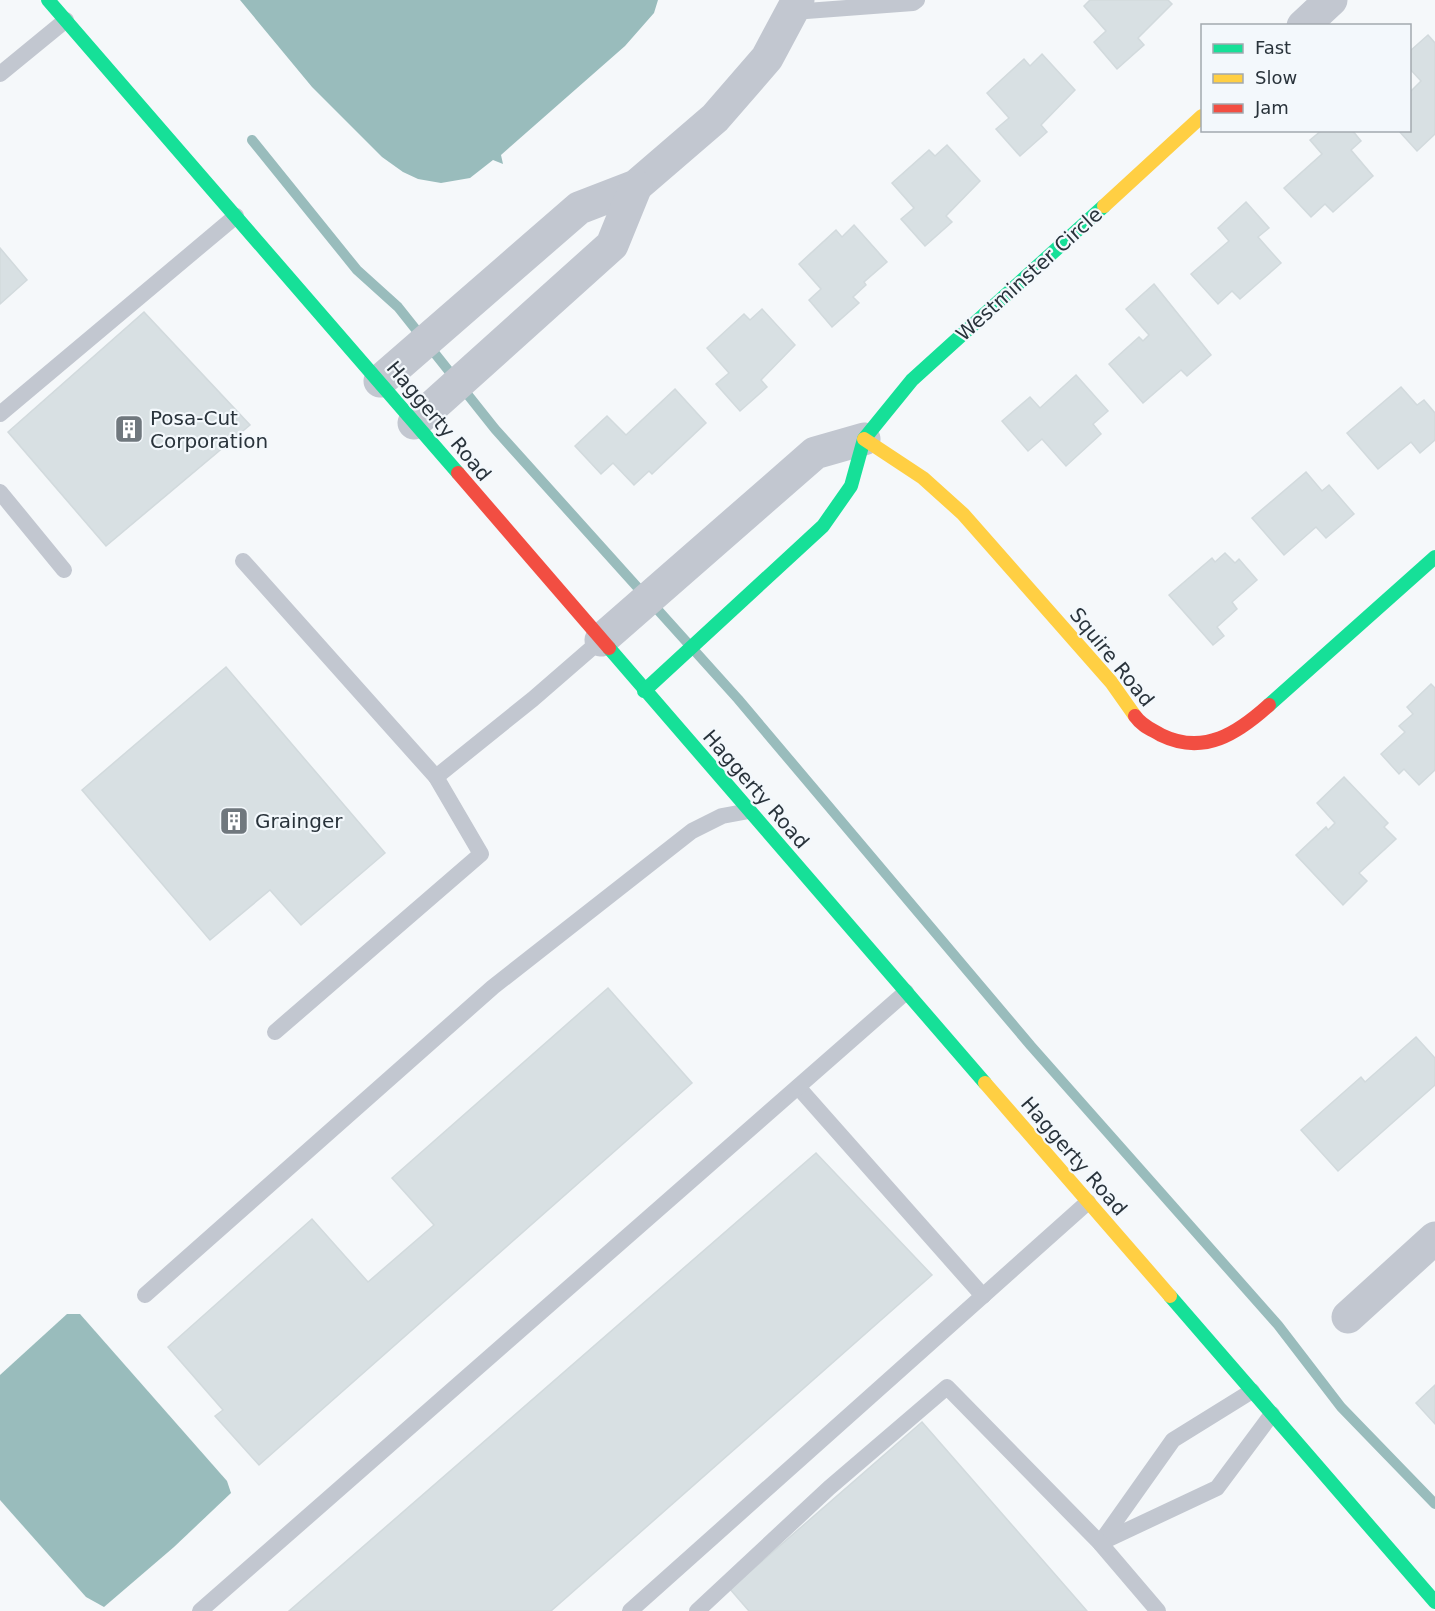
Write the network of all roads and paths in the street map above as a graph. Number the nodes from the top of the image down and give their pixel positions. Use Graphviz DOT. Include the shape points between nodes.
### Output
graph roads {
  1 [pos="48,0"];
  2 [pos="917,0"];
  3 [pos="1331,0"];
  4 [pos="796,6"];
  5 [pos="66,20"];
  6 [pos="1305,24"];
  7 [pos="0,74"];
  8 [pos="1201,118"];
  9 [pos="636,186"];
  10 [pos="236,216"];
  11 [pos="380,381"];
  12 [pos="0,414"];
  13 [pos="414,423"];
  14 [pos="864,439"];
  15 [pos="0,492"];
  16 [pos="1435,557"];
  17 [pos="243,561"];
  18 [pos="64,570"];
  19 [pos="601,640"];
  20 [pos="644,691"];
  21 [pos="436,777"];
  22 [pos="749,811"];
  23 [pos="906,992"];
  24 [pos="275,1032"];
  25 [pos="798,1087"];
  26 [pos="1088,1202"];
  27 [pos="1435,1238"];
  28 [pos="145,1295"];
  29 [pos="983,1296"];
  30 [pos="1348,1317"];
  31 [pos="1252,1391"];
  32 [pos="1272,1414"];
  33 [pos="1100,1543"];
  34 [pos="1435,1602"];
  35 [pos="200,1611"];
  36 [pos="630,1611"];
  37 [pos="697,1611"];
  38 [pos="1158,1611"];
  1 -- 5 [label="street, Haggerty Road"];
  2 -- 4 [label="lane"];
  3 -- 6 [label="street"];
  4 -- 9 [label="street" via="767,58 715,118"];
  5 -- 7 [label="lane"];
  5 -- 10 [label="street, Haggerty Road"];
  8 -- 14 [label="street, Westminster Circle" via="912,380"];
  9 -- 11 [label="street" via="579,208"];
  9 -- 13 [label="street" via="612,245"];
  10 -- 11 [label="street, Haggerty Road"];
  10 -- 12 [label="lane"];
  11 -- 13 [label="street, Haggerty Road"];
  13 -- 19 [label="street, Haggerty Road"];
  14 -- 16 [label="street, Squire Road" via="923,478 963,514 1111,681 1142,724 1172,740 1191,744 1222,740 1244,728"];
  14 -- 19 [label="street" via="814,453"];
  14 -- 20 [label="street, Westminster Circle" via="850,486 823,526"];
  15 -- 18 [label="lane"];
  17 -- 21 [label="lane"];
  19 -- 20 [label="street, Haggerty Road"];
  19 -- 21 [label="lane"];
  20 -- 22 [label="street, Haggerty Road"];
  21 -- 24 [label="lane" via="481,854"];
  22 -- 23 [label="street, Haggerty Road"];
  22 -- 28 [label="lane" via="722,816 692,831 493,987"];
  23 -- 25 [label="lane"];
  23 -- 26 [label="street, Haggerty Road"];
  25 -- 29 [label="lane"];
  25 -- 35 [label="lane"];
  26 -- 29 [label="lane"];
  26 -- 31 [label="street, Haggerty Road"];
  27 -- 30 [label="street"];
  29 -- 36 [label="lane"];
  31 -- 32 [label="street, Haggerty Road"];
  31 -- 33 [label="lane" via="1173,1440"];
  32 -- 33 [label="lane" via="1216,1488"];
  32 -- 34 [label="street, Haggerty Road"];
  33 -- 37 [label="lane" via="947,1387 829,1488"];
  33 -- 38 [label="lane"];
}
